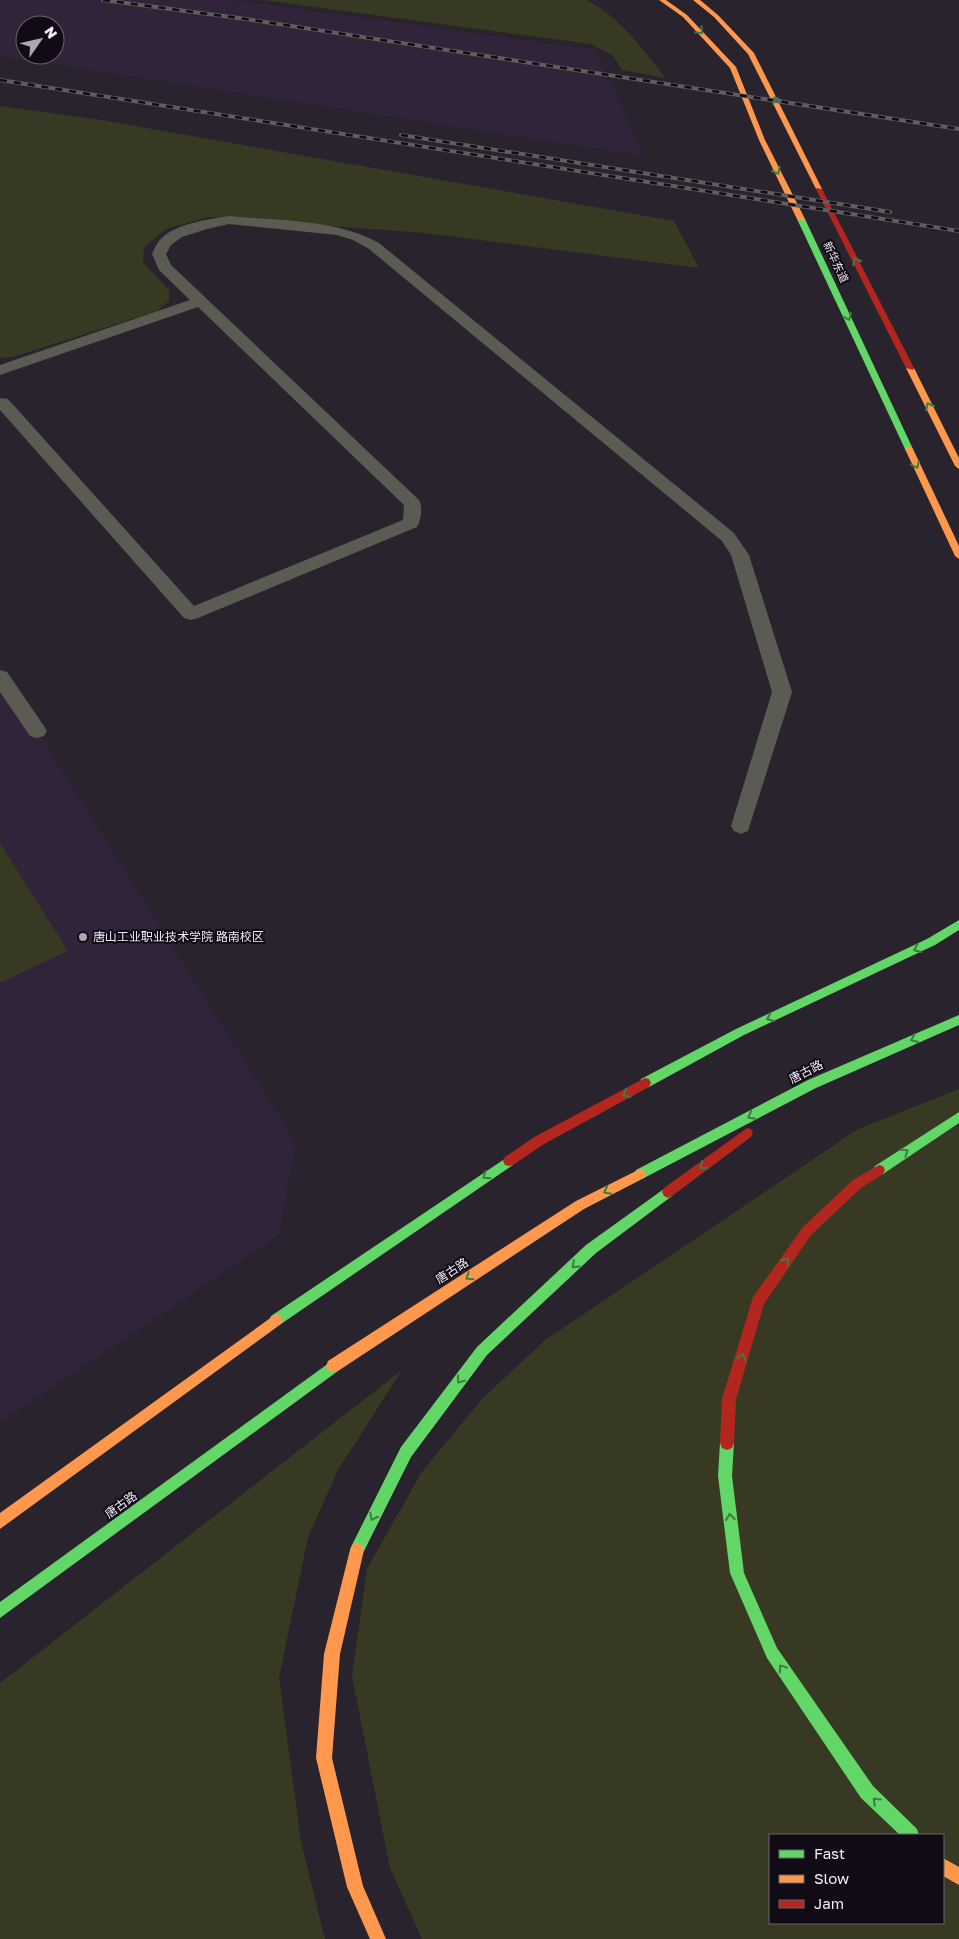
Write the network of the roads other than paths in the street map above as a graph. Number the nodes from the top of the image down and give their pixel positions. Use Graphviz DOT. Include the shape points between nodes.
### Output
graph roads {
  1 [pos="662,0"];
  2 [pos="696,0"];
  3 [pos="199,302"];
  4 [pos="0,370"];
  5 [pos="0,379"];
  6 [pos="1,403"];
  7 [pos="959,466"];
  8 [pos="959,556"];
  9 [pos="0,677"];
  10 [pos="37,731"];
  11 [pos="741,826"];
  12 [pos="959,924"];
  13 [pos="959,1020"];
  14 [pos="812,1084"];
  15 [pos="959,1117"];
  16 [pos="0,1522"];
  17 [pos="0,1611"];
  18 [pos="910,1834"];
  19 [pos="944,1867"];
  20 [pos="959,1877"];
  21 [pos="378,1939"];
  1 -- 8 [label="main road, 新华东道, one-way" via="685,16 733,67 762,140"];
  7 -- 2 [label="main road, 新华东道, one-way" via="751,53"];
  3 -- 4 [label="lane"];
  3 -- 6 [label="lane" via="413,504 411,522 190,614"];
  3 -- 11 [label="lane" via="164,267 159,254 164,243 177,234 204,224 229,220 358,237 381,252 728,537 740,555 782,692"];
  5 -- 6 [label="lane"];
  9 -- 10 [label="lane"];
  12 -- 16 [label="main road, one-way" via="931,942 740,1032 540,1140 304,1300"];
  13 -- 14 [label="main road, 唐古路, one-way"];
  14 -- 17 [label="main road, 唐古路, one-way" via="580,1205 343,1359"];
  14 -- 21 [label="main road, one-way" via="591,1249 482,1351 406,1452 354,1553 332,1654 324,1758 355,1888"];
  18 -- 15 [label="main road, one-way" via="867,1792 772,1653 737,1572 725,1476 729,1399 758,1300 807,1231 857,1184"];
  19 -- 20 [label="main road"];
}
